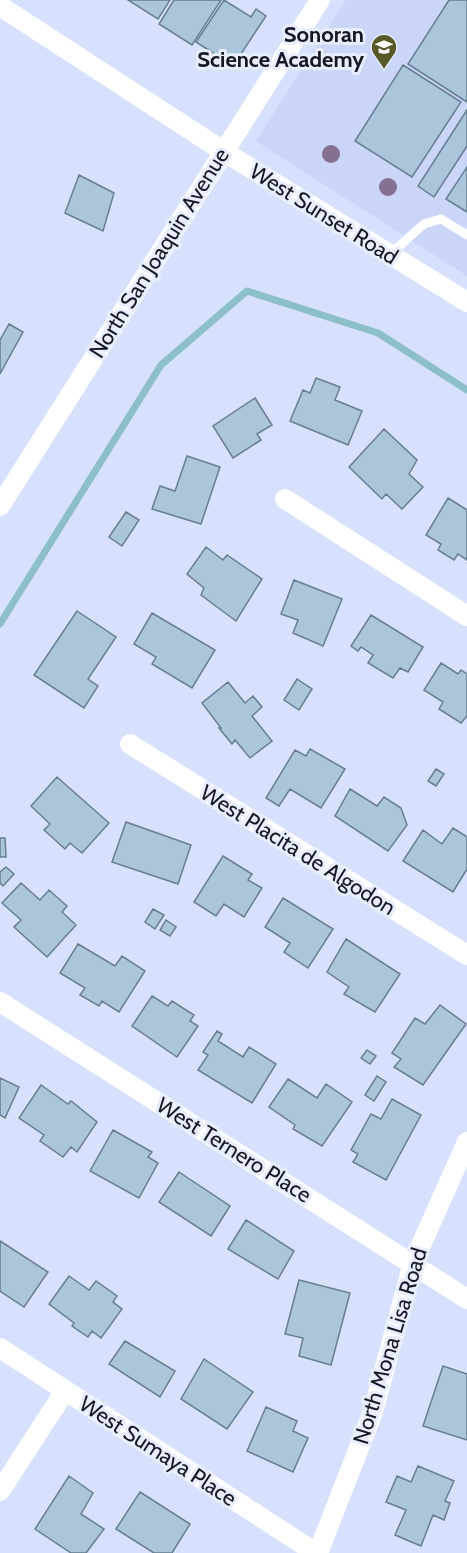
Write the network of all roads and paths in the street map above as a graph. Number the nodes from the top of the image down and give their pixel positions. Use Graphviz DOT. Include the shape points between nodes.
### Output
graph roads {
  1 [pos="320,0"];
  2 [pos="0,6"];
  3 [pos="223,151"];
  4 [pos="467,235"];
  5 [pos="390,255"];
  6 [pos="467,302"];
  7 [pos="285,499"];
  8 [pos="0,506"];
  9 [pos="467,616"];
  10 [pos="130,744"];
  11 [pos="467,955"];
  12 [pos="0,1002"];
  13 [pos="467,1142"];
  14 [pos="413,1263"];
  15 [pos="467,1299"];
  16 [pos="0,1348"];
  17 [pos="64,1391"];
  18 [pos="0,1491"];
  19 [pos="317,1553"];
  1 -- 3 [label="street, North San Joaquin Avenue"];
  2 -- 3 [label="street, West Sunset Road"];
  3 -- 5 [label="street, West Sunset Road"];
  3 -- 8 [label="street, North San Joaquin Avenue"];
  4 -- 5 [label="lane" via="441,219 424,224"];
  5 -- 6 [label="street, West Sunset Road"];
  7 -- 9 [label="street"];
  10 -- 11 [label="street, West Placita de Algodon"];
  12 -- 14 [label="street, West Ternero Place"];
  13 -- 14 [label="street, North Mona Lisa Road"];
  14 -- 15 [label="street, West Ternero Place"];
  14 -- 19 [label="street, North Mona Lisa Road" via="373,1412"];
  16 -- 17 [label="street, West Sumaya Place"];
  17 -- 18 [label="street"];
  17 -- 19 [label="street, West Sumaya Place"];
}
